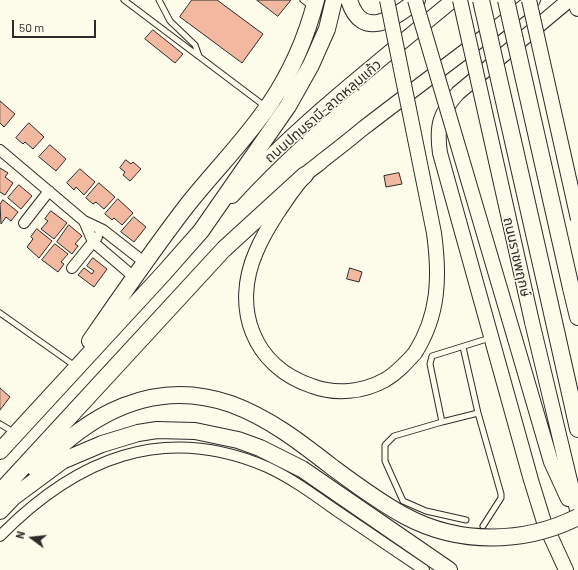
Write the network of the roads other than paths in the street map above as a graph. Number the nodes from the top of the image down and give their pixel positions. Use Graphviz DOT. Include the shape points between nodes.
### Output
graph roads {
  1 [pos="124,0"];
  2 [pos="159,0"];
  3 [pos="334,0"];
  4 [pos="349,0"];
  5 [pos="387,0"];
  6 [pos="416,0"];
  7 [pos="453,0"];
  8 [pos="460,0"];
  9 [pos="481,0"];
  10 [pos="506,0"];
  11 [pos="529,0"];
  12 [pos="533,0"];
  13 [pos="569,0"];
  14 [pos="576,0"];
  15 [pos="311,3"];
  16 [pos="578,8"];
  17 [pos="200,57"];
  18 [pos="267,108"];
  19 [pos="0,150"];
  20 [pos="305,175"];
  21 [pos="49,192"];
  22 [pos="578,219"];
  23 [pos="84,222"];
  24 [pos="24,223"];
  25 [pos="103,230"];
  26 [pos="201,230"];
  27 [pos="93,242"];
  28 [pos="144,262"];
  29 [pos="72,268"];
  30 [pos="134,276"];
  31 [pos="0,313"];
  32 [pos="578,317"];
  33 [pos="491,338"];
  34 [pos="463,346"];
  35 [pos="76,366"];
  36 [pos="478,413"];
  37 [pos="442,422"];
  38 [pos="0,424"];
  39 [pos="578,429"];
  40 [pos="16,434"];
  41 [pos="0,451"];
  42 [pos="6,495"];
  43 [pos="0,511"];
  44 [pos="578,514"];
  45 [pos="578,517"];
  46 [pos="466,520"];
  47 [pos="578,521"];
  48 [pos="483,526"];
  49 [pos="0,536"];
  50 [pos="424,570"];
  51 [pos="449,570"];
  52 [pos="566,570"];
  1 -- 17 [label="lane"];
  2 -- 17 [label="lane" via="170,21 195,45"];
  3 -- 26 [label="main road" via="327,29 288,106"];
  4 -- 6 [label="main road" via="357,16 364,21 376,23 398,16"];
  5 -- 20 [label="main road, bridge" via="431,217 438,288 429,328 415,354 395,373 376,384 355,390 334,391 314,387 287,375 270,361 258,345 246,307 246,290 252,264 267,232"];
  6 -- 47 [label="main road, bridge" via="551,462"];
  7 -- 26 [label="main road, ถนนปทุมธานี-ลาดหลุมแก้ว" via="287,140"];
  8 -- 44 [label="main road, ถนนราชพฤกษ์, bridge"];
  9 -- 39 [label="main road, ถนนราชพฤกษ์, bridge"];
  10 -- 32 [label="main road, bridge"];
  11 -- 22 [label="main road, bridge"];
  12 -- 20 [label="main road"];
  13 -- 33 [label="main road" via="458,92 446,106 439,121 440,153"];
  14 -- 16 [label="main road"];
  15 -- 18 [label="main road" via="288,72"];
  17 -- 18 [label="lane"];
  18 -- 28 [label="main road"];
  19 -- 21 [label="street"];
  20 -- 42 [label="main road" via="224,249"];
  21 -- 23 [label="street"];
  21 -- 24 [label="street"];
  23 -- 25 [label="street"];
  23 -- 27 [label="street"];
  25 -- 27 [label="street"];
  25 -- 28 [label="street"];
  26 -- 35 [label="main road"];
  27 -- 29 [label="street"];
  27 -- 30 [label="street"];
  28 -- 30 [label="main road"];
  30 -- 35 [label="main road"];
  31 -- 35 [label="lane"];
  33 -- 34 [label="lane"];
  33 -- 52 [label="main road" via="535,496"];
  34 -- 36 [label="lane"];
  34 -- 37 [label="lane" via="432,356 430,364"];
  35 -- 40 [label="main road"];
  36 -- 37 [label="lane"];
  36 -- 48 [label="lane" via="501,494"];
  37 -- 46 [label="lane" via="394,436 385,445 385,461 403,501 426,511"];
  38 -- 40 [label="lane"];
  40 -- 41 [label="main road"];
  42 -- 43 [label="main road"];
  42 -- 45 [label="main road, bridge" via="88,424 119,407 134,401 166,395 197,396 231,404 263,419 406,517 434,528 462,535 499,538 524,536 553,528"];
  42 -- 51 [label="main road" via="62,461 102,444 157,430 195,431 238,440 302,469"];
  49 -- 50 [label="street" via="33,505 56,488 104,462 149,449 196,448 243,458 291,479"];
}
